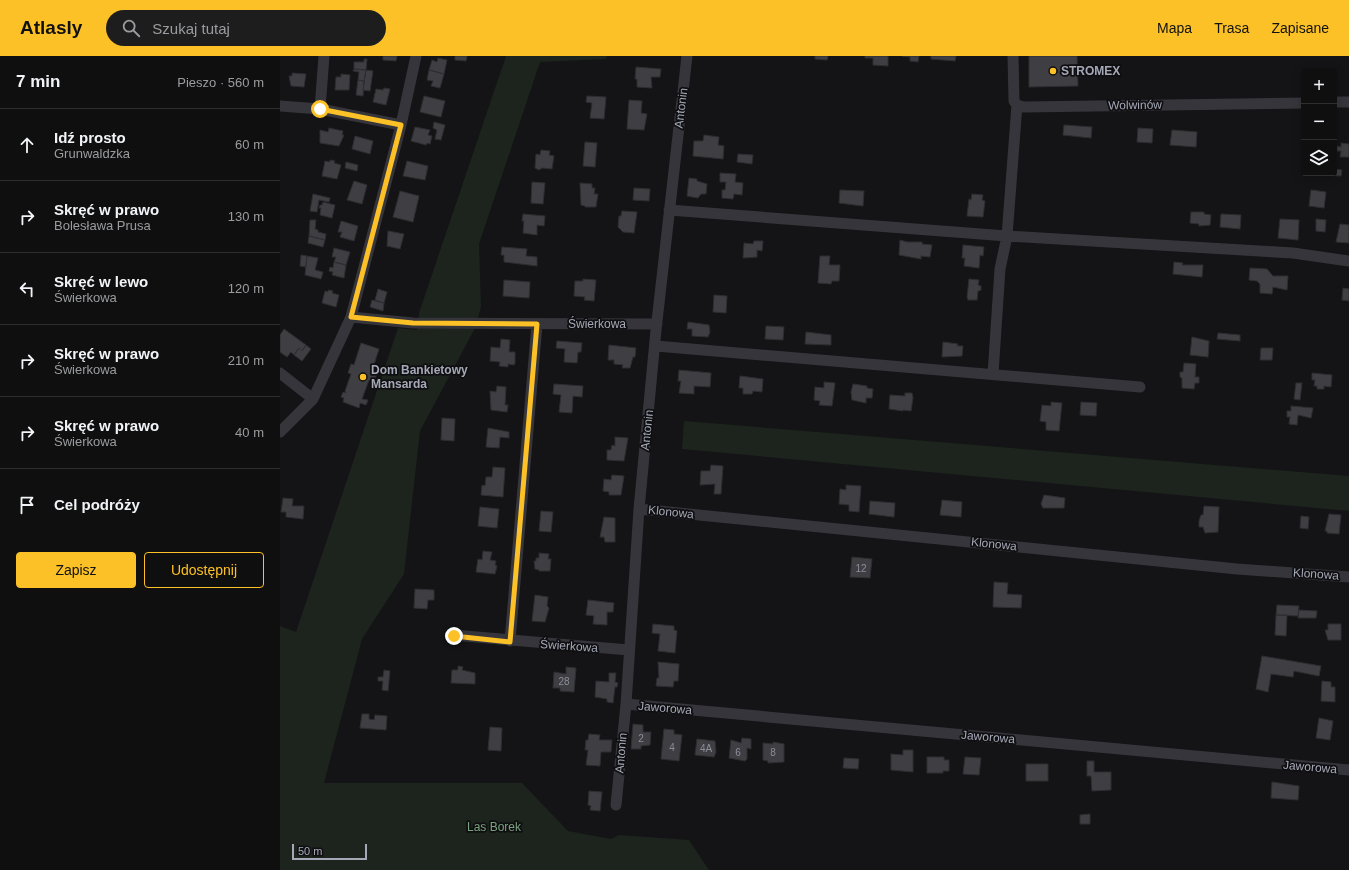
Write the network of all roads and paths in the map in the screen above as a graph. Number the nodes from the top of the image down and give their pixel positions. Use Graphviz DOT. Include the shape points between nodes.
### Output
graph roads {
  1 [pos="324,56"];
  2 [pos="416,56"];
  3 [pos="687,56"];
  4 [pos="1013,56"];
  5 [pos="1301,102"];
  6 [pos="1337,102"];
  7 [pos="1349,102"];
  8 [pos="1017,105"];
  9 [pos="280,106"];
  10 [pos="320,109"];
  11 [pos="401,125"];
  12 [pos="669,210"];
  13 [pos="1007,236"];
  14 [pos="1349,260"];
  15 [pos="351,317"];
  16 [pos="537,324"];
  17 [pos="657,324"];
  18 [pos="656,346"];
  19 [pos="280,374"];
  20 [pos="993,374"];
  21 [pos="1140,387"];
  22 [pos="313,399"];
  23 [pos="280,432"];
  24 [pos="639,509"];
  25 [pos="1349,577"];
  26 [pos="454,636"];
  27 [pos="510,642"];
  28 [pos="629,650"];
  29 [pos="626,704"];
  30 [pos="1349,770"];
  31 [pos="616,805"];
  1 -- 10 [label="street"];
  2 -- 11 [label="street"];
  3 -- 12 [label="street, Antonin"];
  4 -- 8 [label="street" via="1013,96"];
  5 -- 8 [label="street, Wolwinów" via="1024,107"];
  6 -- 7 [label="street"];
  8 -- 13 [label="street"];
  9 -- 10 [label="street"];
  10 -- 11 [label="street"];
  11 -- 15 [label="street"];
  12 -- 13 [label="street"];
  12 -- 17 [label="street, Antonin"];
  13 -- 14 [label="street" via="1293,253"];
  13 -- 20 [label="street" via="1000,270"];
  15 -- 16 [label="street, Świerkowa" via="413,323"];
  15 -- 22 [label="street"];
  16 -- 17 [label="street, Świerkowa"];
  16 -- 27 [label="street"];
  17 -- 18 [label="street, Antonin"];
  18 -- 20 [label="street"];
  18 -- 24 [label="street, Antonin"];
  19 -- 22 [label="street"];
  20 -- 21 [label="street"];
  22 -- 23 [label="street"];
  24 -- 25 [label="street, Klonowa" via="1237,569"];
  24 -- 28 [label="street, Antonin"];
  26 -- 27 [label="street, Świerkowa"];
  27 -- 28 [label="street, Świerkowa"];
  28 -- 29 [label="street, Antonin"];
  29 -- 30 [label="street, Jaworowa"];
  29 -- 31 [label="street, Antonin"];
}
